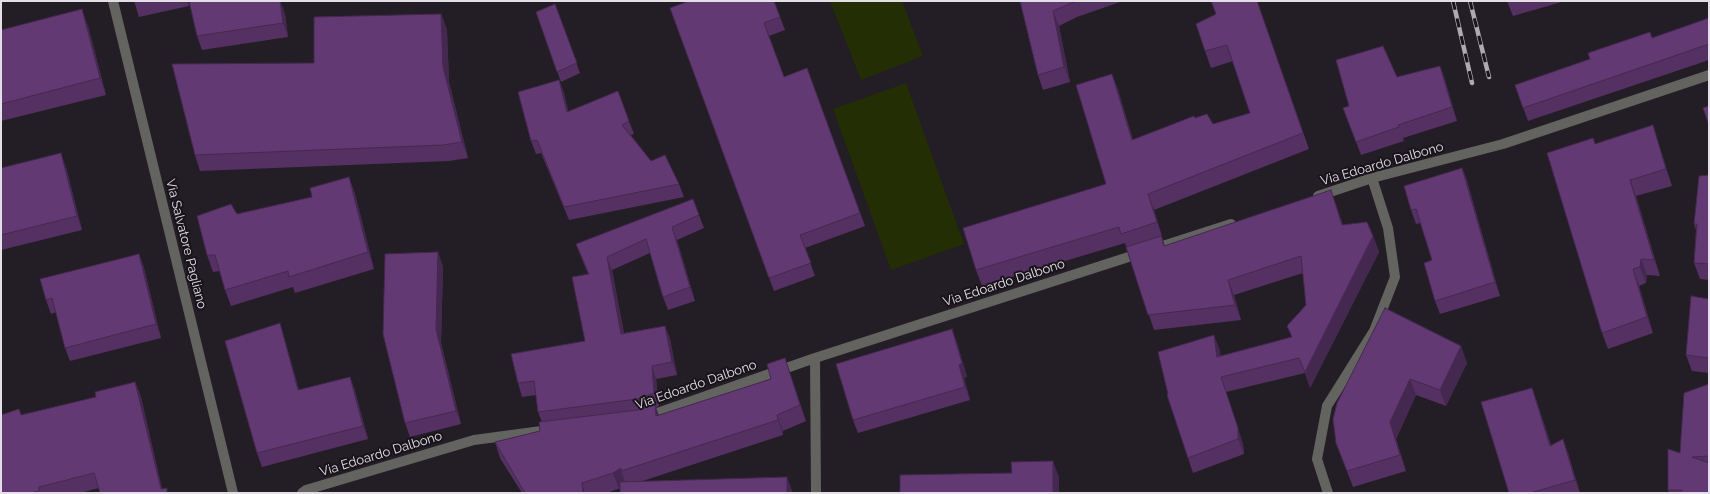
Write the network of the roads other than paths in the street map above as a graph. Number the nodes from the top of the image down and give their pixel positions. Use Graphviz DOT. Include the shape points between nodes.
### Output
graph roads {
  1 [pos="112,1"];
  2 [pos="1709,75"];
  3 [pos="1372,178"];
  4 [pos="1305,200"];
  5 [pos="1244,220"];
  6 [pos="815,358"];
  7 [pos="635,420"];
  8 [pos="558,429"];
  9 [pos="233,493"];
  10 [pos="302,493"];
  11 [pos="816,493"];
  12 [pos="1328,493"];
  1 -- 9 [label="street, Via Salvatore Pagliano"];
  2 -- 3 [label="street, Via Edoardo Dalbono" via="1503,144"];
  3 -- 4 [label="street, Via Edoardo Dalbono"];
  3 -- 12 [label="street" via="1388,228 1395,277 1374,331 1327,406 1316,459"];
  5 -- 6 [label="street, Via Edoardo Dalbono"];
  6 -- 7 [label="street, Via Edoardo Dalbono"];
  6 -- 11 [label="street"];
  8 -- 10 [label="street, Via Edoardo Dalbono" via="474,440"];
}
